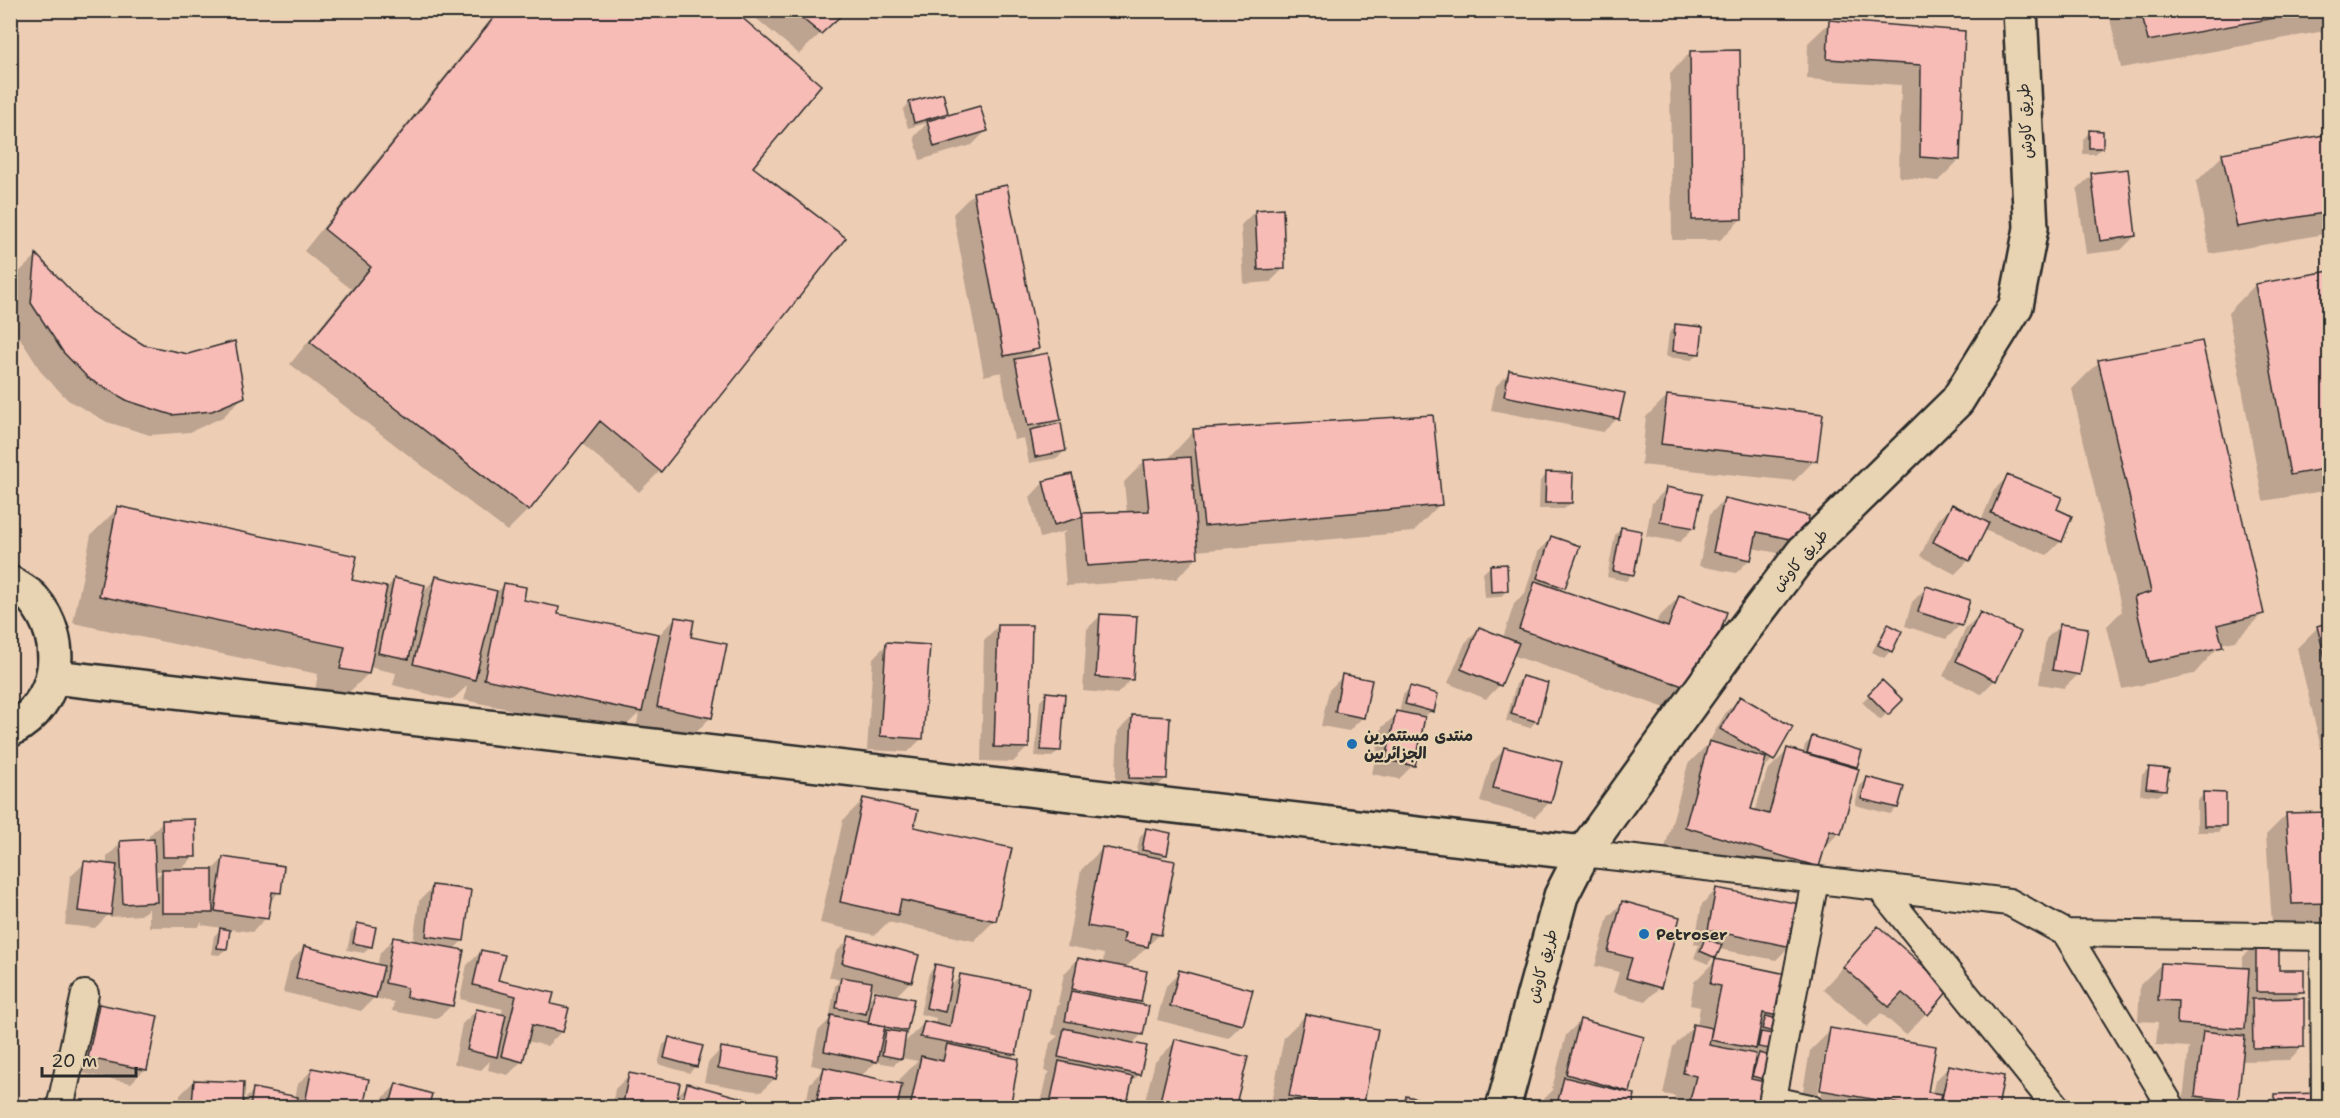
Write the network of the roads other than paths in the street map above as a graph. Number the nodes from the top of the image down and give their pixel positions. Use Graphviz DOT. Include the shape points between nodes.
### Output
graph roads {
  1 [pos="2020,10"];
  2 [pos="10,582"];
  3 [pos="54,677"];
  4 [pos="10,730"];
  5 [pos="1582,853"];
  6 [pos="1815,881"];
  7 [pos="1880,888"];
  8 [pos="2066,933"];
  9 [pos="2327,937"];
  10 [pos="85,994"];
  11 [pos="1772,1104"];
  12 [pos="60,1107"];
  13 [pos="1503,1107"];
  14 [pos="1810,1107"];
  15 [pos="2057,1107"];
  16 [pos="2172,1107"];
  17 [pos="2325,1107"];
  1 -- 5 [label="street, طريق كاوش" via="2031,228 2016,306 1957,401 1803,552"];
  2 -- 3 [label="street" via="32,598 48,621 56,648"];
  3 -- 4 [label="street" via="43,702 24,723"];
  3 -- 5 [label="street"];
  5 -- 6 [label="street"];
  5 -- 13 [label="street, طريق كاوش" via="1561,896"];
  6 -- 7 [label="street"];
  6 -- 11 [label="street"];
  7 -- 8 [label="street" via="2009,902"];
  7 -- 15 [label="street"];
  8 -- 9 [label="street"];
  8 -- 16 [label="street"];
  9 -- 17 [label="street"];
  10 -- 12 [label="street"];
  11 -- 14 [label="street"];
}
